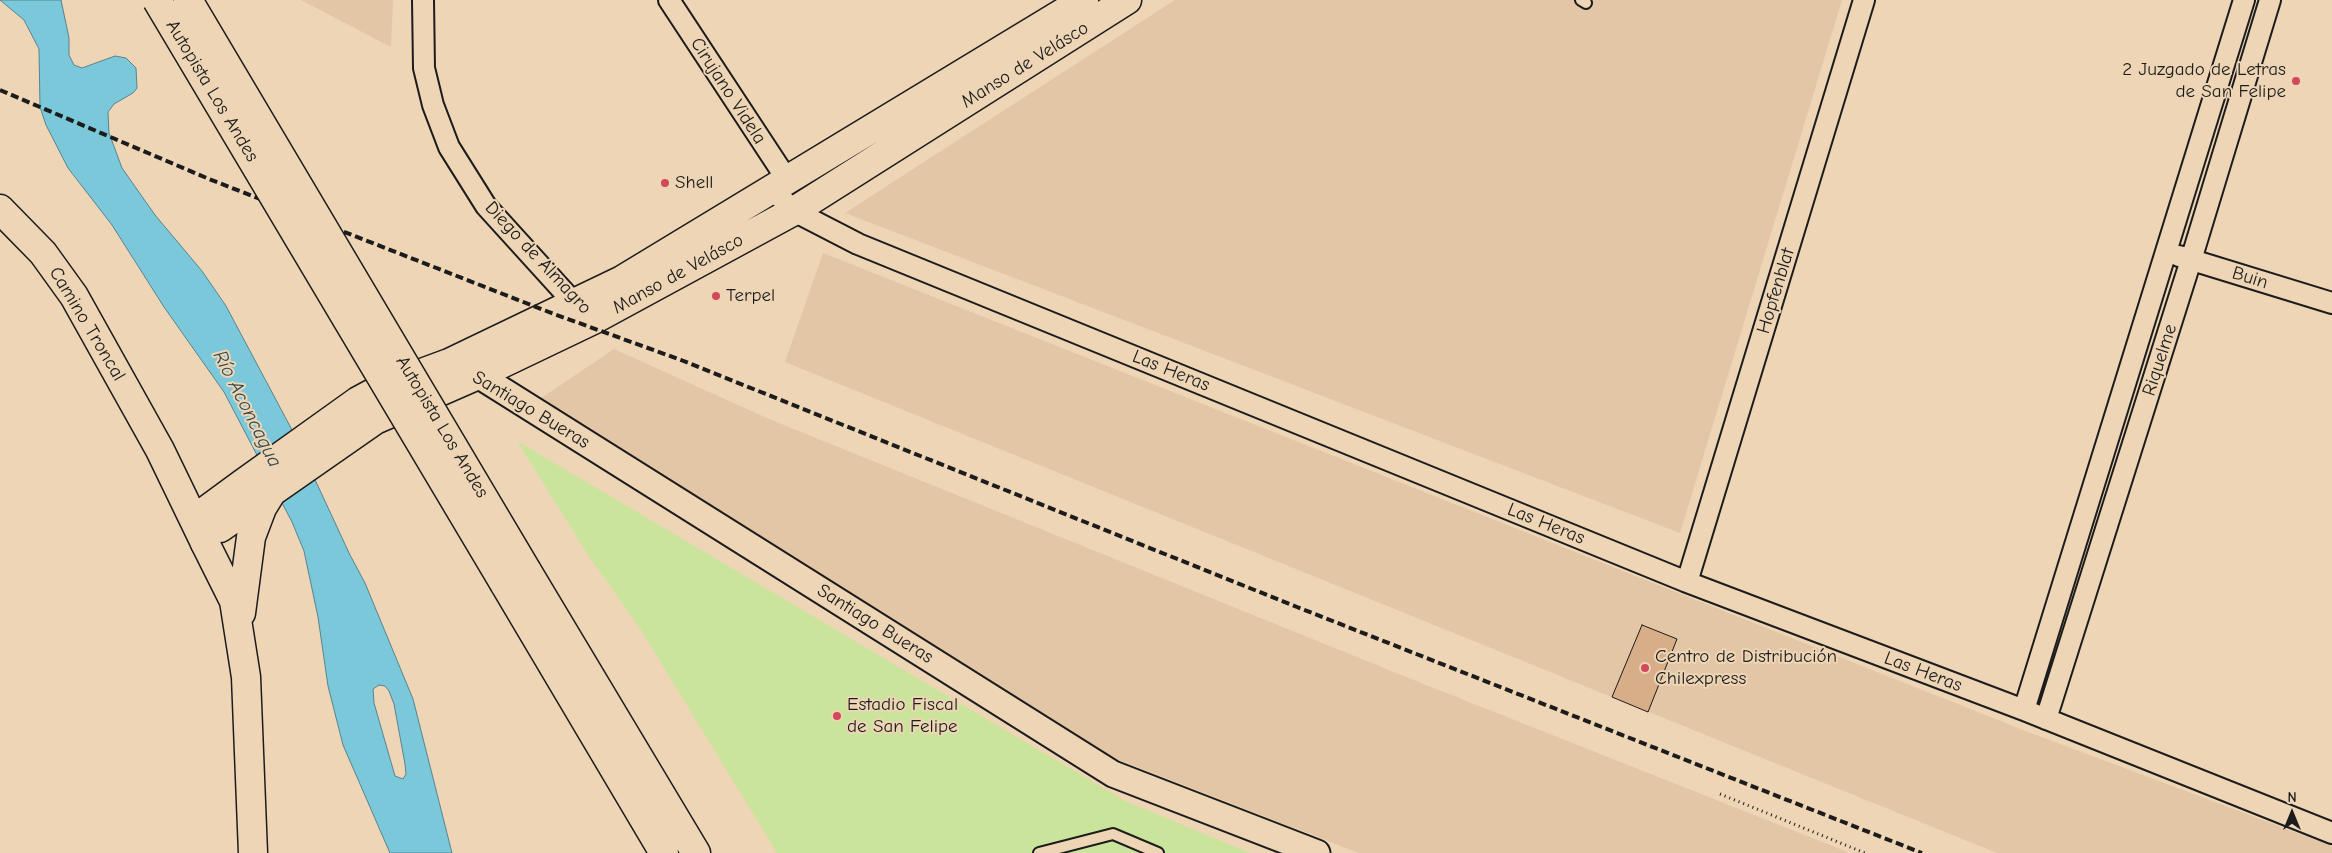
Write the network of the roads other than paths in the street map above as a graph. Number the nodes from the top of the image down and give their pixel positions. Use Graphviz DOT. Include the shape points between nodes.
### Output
graph roads {
  1 [pos="157,0"];
  2 [pos="188,0"];
  3 [pos="423,0"];
  4 [pos="669,0"];
  5 [pos="1127,0"];
  6 [pos="1864,0"];
  7 [pos="2244,0"];
  8 [pos="2270,0"];
  9 [pos="1069,4"];
  10 [pos="781,186"];
  11 [pos="0,209"];
  12 [pos="794,211"];
  13 [pos="2168,253"];
  14 [pos="2191,260"];
  15 [pos="2332,302"];
  16 [pos="585,312"];
  17 [pos="449,363"];
  18 [pos="478,375"];
  19 [pos="366,411"];
  20 [pos="270,494"];
  21 [pos="205,523"];
  22 [pos="516,577"];
  23 [pos="1687,582"];
  24 [pos="238,616"];
  25 [pos="2024,710"];
  26 [pos="2046,718"];
  27 [pos="2332,833"];
  28 [pos="253,853"];
  29 [pos="664,853"];
  30 [pos="696,853"];
  31 [pos="1039,853"];
  32 [pos="1158,853"];
  33 [pos="1317,853"];
  1 -- 22 [label="main road, Autopista Los Andes, bridge"];
  2 -- 22 [label="main road, Autopista Los Andes, bridge"];
  3 -- 16 [label="street, Diego de Almagro" via="424,68 432,105 449,147 486,206"];
  4 -- 10 [label="street, Cirujano Videla"];
  5 -- 12 [label="main road, Manso de Velásco"];
  6 -- 23 [label="street, Hopfenblat"];
  7 -- 13 [label="street, Riquelme"];
  8 -- 14 [label="street, Riquelme"];
  9 -- 10 [label="main road, Manso de Velásco"];
  10 -- 12 [label="street, Las Heras"];
  10 -- 16 [label="main road, Manso de Velásco" via="622,280"];
  11 -- 21 [label="main road, Camino Troncal" via="42,253 74,296"];
  12 -- 16 [label="main road, Manso de Velásco"];
  12 -- 23 [label="street, Las Heras" via="858,244"];
  13 -- 14 [label="street, Buin"];
  13 -- 25 [label="street, Riquelme"];
  14 -- 15 [label="street, Buin"];
  14 -- 26 [label="street, Riquelme"];
  16 -- 17 [label="main road, Manso de Velásco"];
  16 -- 18 [label="main road, Manso de Velásco"];
  17 -- 18 [label="street, Santiago Bueras"];
  17 -- 19 [label="main road, Manso de Velásco" via="384,388"];
  18 -- 19 [label="main road, Manso de Velásco"];
  18 -- 33 [label="street, Santiago Bueras" via="1113,774"];
  19 -- 20 [label="main road, Manso de Velásco"];
  19 -- 21 [label="main road, Manso de Velásco" via="242,484"];
  20 -- 21 [label="main road, Manso de Velásco"];
  20 -- 24 [label="main road" via="251,538"];
  21 -- 24 [label="main road"];
  22 -- 29 [label="main road, Autopista Los Andes"];
  22 -- 30 [label="main road, Autopista Los Andes"];
  23 -- 25 [label="street, Las Heras"];
  24 -- 28 [label="main road" via="246,677"];
  25 -- 26 [label="street, Las Heras"];
  26 -- 27 [label="street, Las Heras"];
  31 -- 32 [label="lane" via="1113,834"];
}
